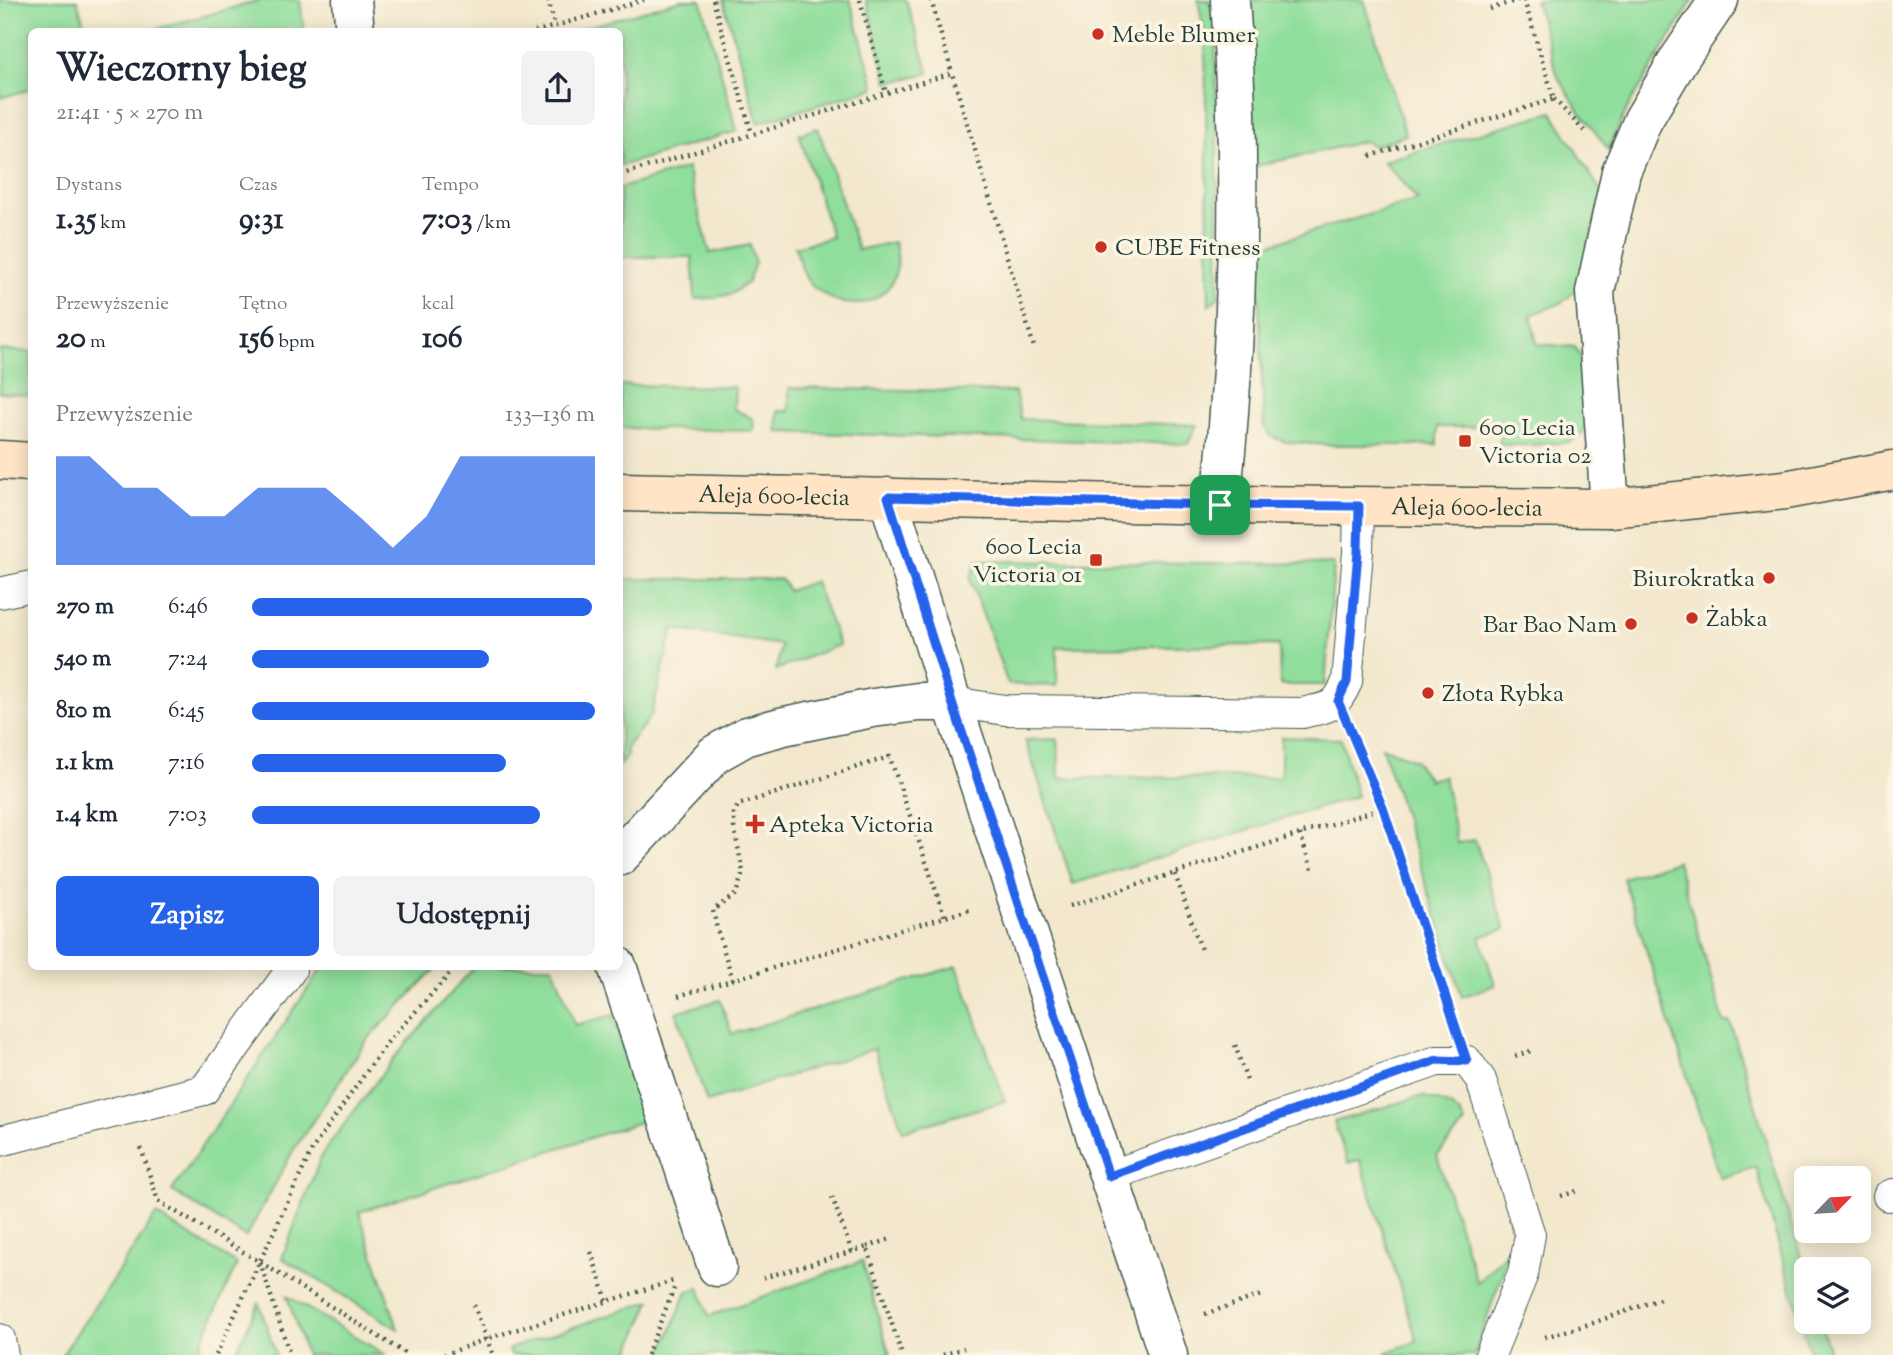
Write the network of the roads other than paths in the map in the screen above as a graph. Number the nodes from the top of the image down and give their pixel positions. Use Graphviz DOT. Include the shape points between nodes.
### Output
graph roads {
  1 [pos="352,0"];
  2 [pos="1230,0"];
  3 [pos="1719,0"];
  4 [pos="355,28"];
  5 [pos="0,460"];
  6 [pos="28,462"];
  7 [pos="1893,470"];
  8 [pos="623,492"];
  9 [pos="888,497"];
  10 [pos="1220,505"];
  11 [pos="1359,506"];
  12 [pos="1611,508"];
  13 [pos="28,587"];
  14 [pos="0,593"];
  15 [pos="952,702"];
  16 [pos="623,853"];
  17 [pos="289,970"];
  18 [pos="618,970"];
  19 [pos="0,1141"];
  20 [pos="1109,1176"];
  21 [pos="717,1267"];
  22 [pos="0,1339"];
  23 [pos="1494,1345"];
  24 [pos="4,1355"];
  25 [pos="1168,1355"];
  1 -- 4 [label="street"];
  2 -- 10 [label="street" via="1235,58 1234,351"];
  3 -- 12 [label="street" via="1643,120 1621,172 1595,292"];
  5 -- 6 [label="main road"];
  7 -- 12 [label="main road, Aleja 600-lecia" via="1785,490"];
  8 -- 9 [label="main road, Aleja 600-lecia"];
  9 -- 10 [label="main road, Aleja 600-lecia"];
  9 -- 15 [label="street"];
  10 -- 11 [label="main road, Aleja 600-lecia"];
  11 -- 12 [label="main road, Aleja 600-lecia"];
  11 -- 15 [label="lane" via="1347,682 1338,701 1328,707 1303,713 1005,710"];
  13 -- 14 [label="lane"];
  15 -- 16 [label="street" via="873,708 747,736 715,754"];
  15 -- 20 [label="street"];
  17 -- 19 [label="lane" via="204,1090"];
  18 -- 21 [label="street"];
  20 -- 23 [label="lane" via="1437,1060 1467,1061 1480,1080 1530,1235 1523,1274"];
  20 -- 25 [label="street"];
  22 -- 24 [label="lane"];
}
